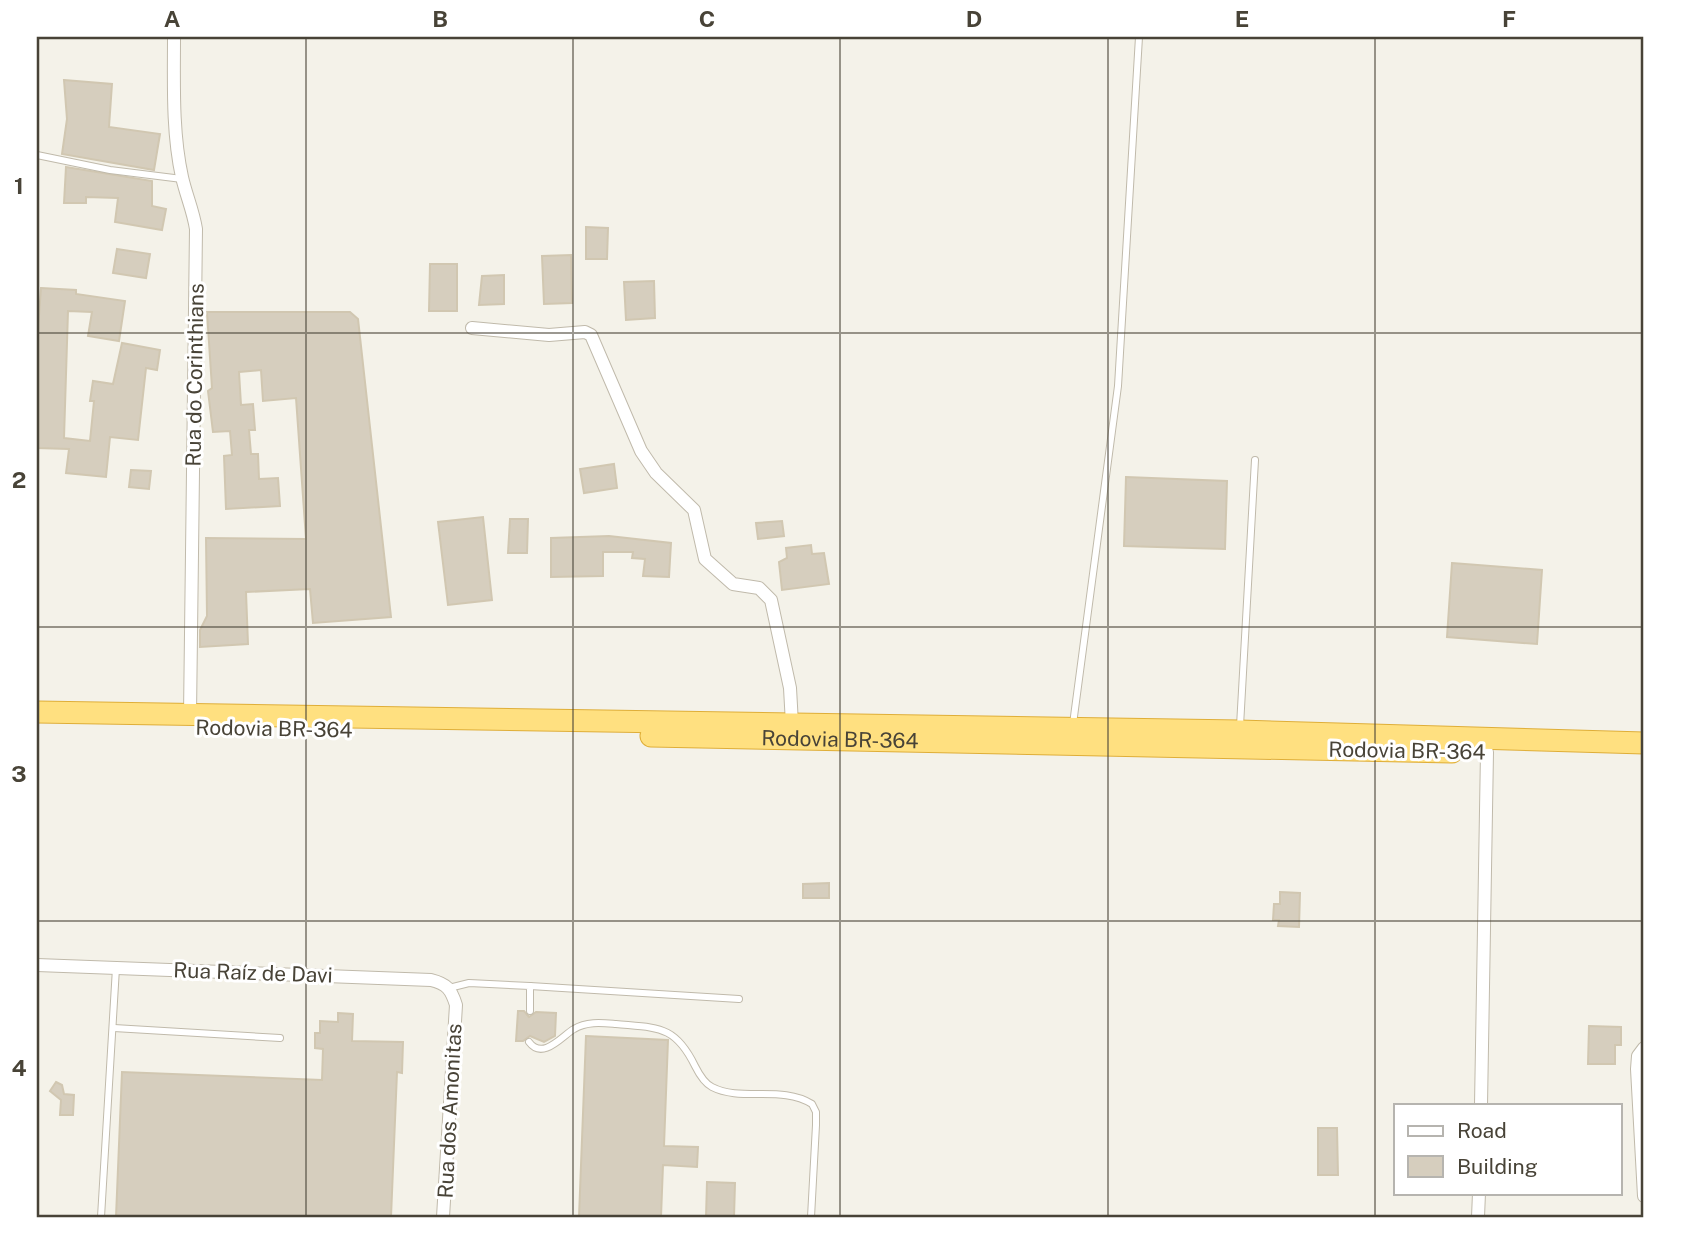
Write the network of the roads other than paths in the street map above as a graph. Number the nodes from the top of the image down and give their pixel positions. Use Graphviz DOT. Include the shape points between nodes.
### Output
graph roads {
  1 [pos="174,37"];
  2 [pos="1139,37"];
  3 [pos="37,155"];
  4 [pos="182,179"];
  5 [pos="472,328"];
  6 [pos="1255,460"];
  7 [pos="37,712"];
  8 [pos="190,715"];
  9 [pos="37,724"];
  10 [pos="792,724"];
  11 [pos="1072,729"];
  12 [pos="1240,731"];
  13 [pos="1644,743"];
  14 [pos="1487,752"];
  15 [pos="1644,754"];
  16 [pos="37,965"];
  17 [pos="116,968"];
  18 [pos="530,986"];
  19 [pos="449,988"];
  20 [pos="739,999"];
  21 [pos="530,1011"];
  22 [pos="114,1028"];
  23 [pos="280,1038"];
  24 [pos="529,1042"];
  25 [pos="1644,1048"];
  26 [pos="1480,1104"];
  27 [pos="1479,1194"];
  28 [pos="1644,1196"];
  29 [pos="102,1217"];
  30 [pos="443,1217"];
  31 [pos="811,1217"];
  32 [pos="1478,1217"];
  1 -- 4 [label="street, Rua do Corinthians"];
  2 -- 11 [label="lane" via="1118,386"];
  3 -- 4 [label="lane"];
  4 -- 8 [label="street, Rua do Corinthians" via="194,213 196,270"];
  5 -- 10 [label="street" via="591,335 641,452 694,509 705,559 733,584 759,588 771,600 790,688"];
  6 -- 12 [label="lane"];
  7 -- 8 [label="highway"];
  8 -- 10 [label="highway"];
  9 -- 14 [label="highway, Rodovia BR-364"];
  10 -- 11 [label="highway"];
  11 -- 12 [label="highway"];
  12 -- 13 [label="highway"];
  14 -- 15 [label="highway, Rodovia BR-364"];
  14 -- 26 [label="street"];
  16 -- 17 [label="street, Rua Raíz de Davi"];
  17 -- 19 [label="street, Rua Raíz de Davi" via="431,980"];
  17 -- 22 [label="lane"];
  18 -- 19 [label="lane" via="469,983"];
  18 -- 20 [label="lane"];
  18 -- 21 [label="lane"];
  19 -- 30 [label="street, Rua dos Amonitas" via="456,1005"];
  22 -- 23 [label="lane"];
  22 -- 29 [label="lane"];
  24 -- 31 [label="lane" via="556,1045 573,1029 587,1024 661,1028 687,1049 711,1087 788,1095 812,1104 816,1125"];
  25 -- 28 [label="street" via="1637,1069"];
  27 -- 32 [label="street"];
}
